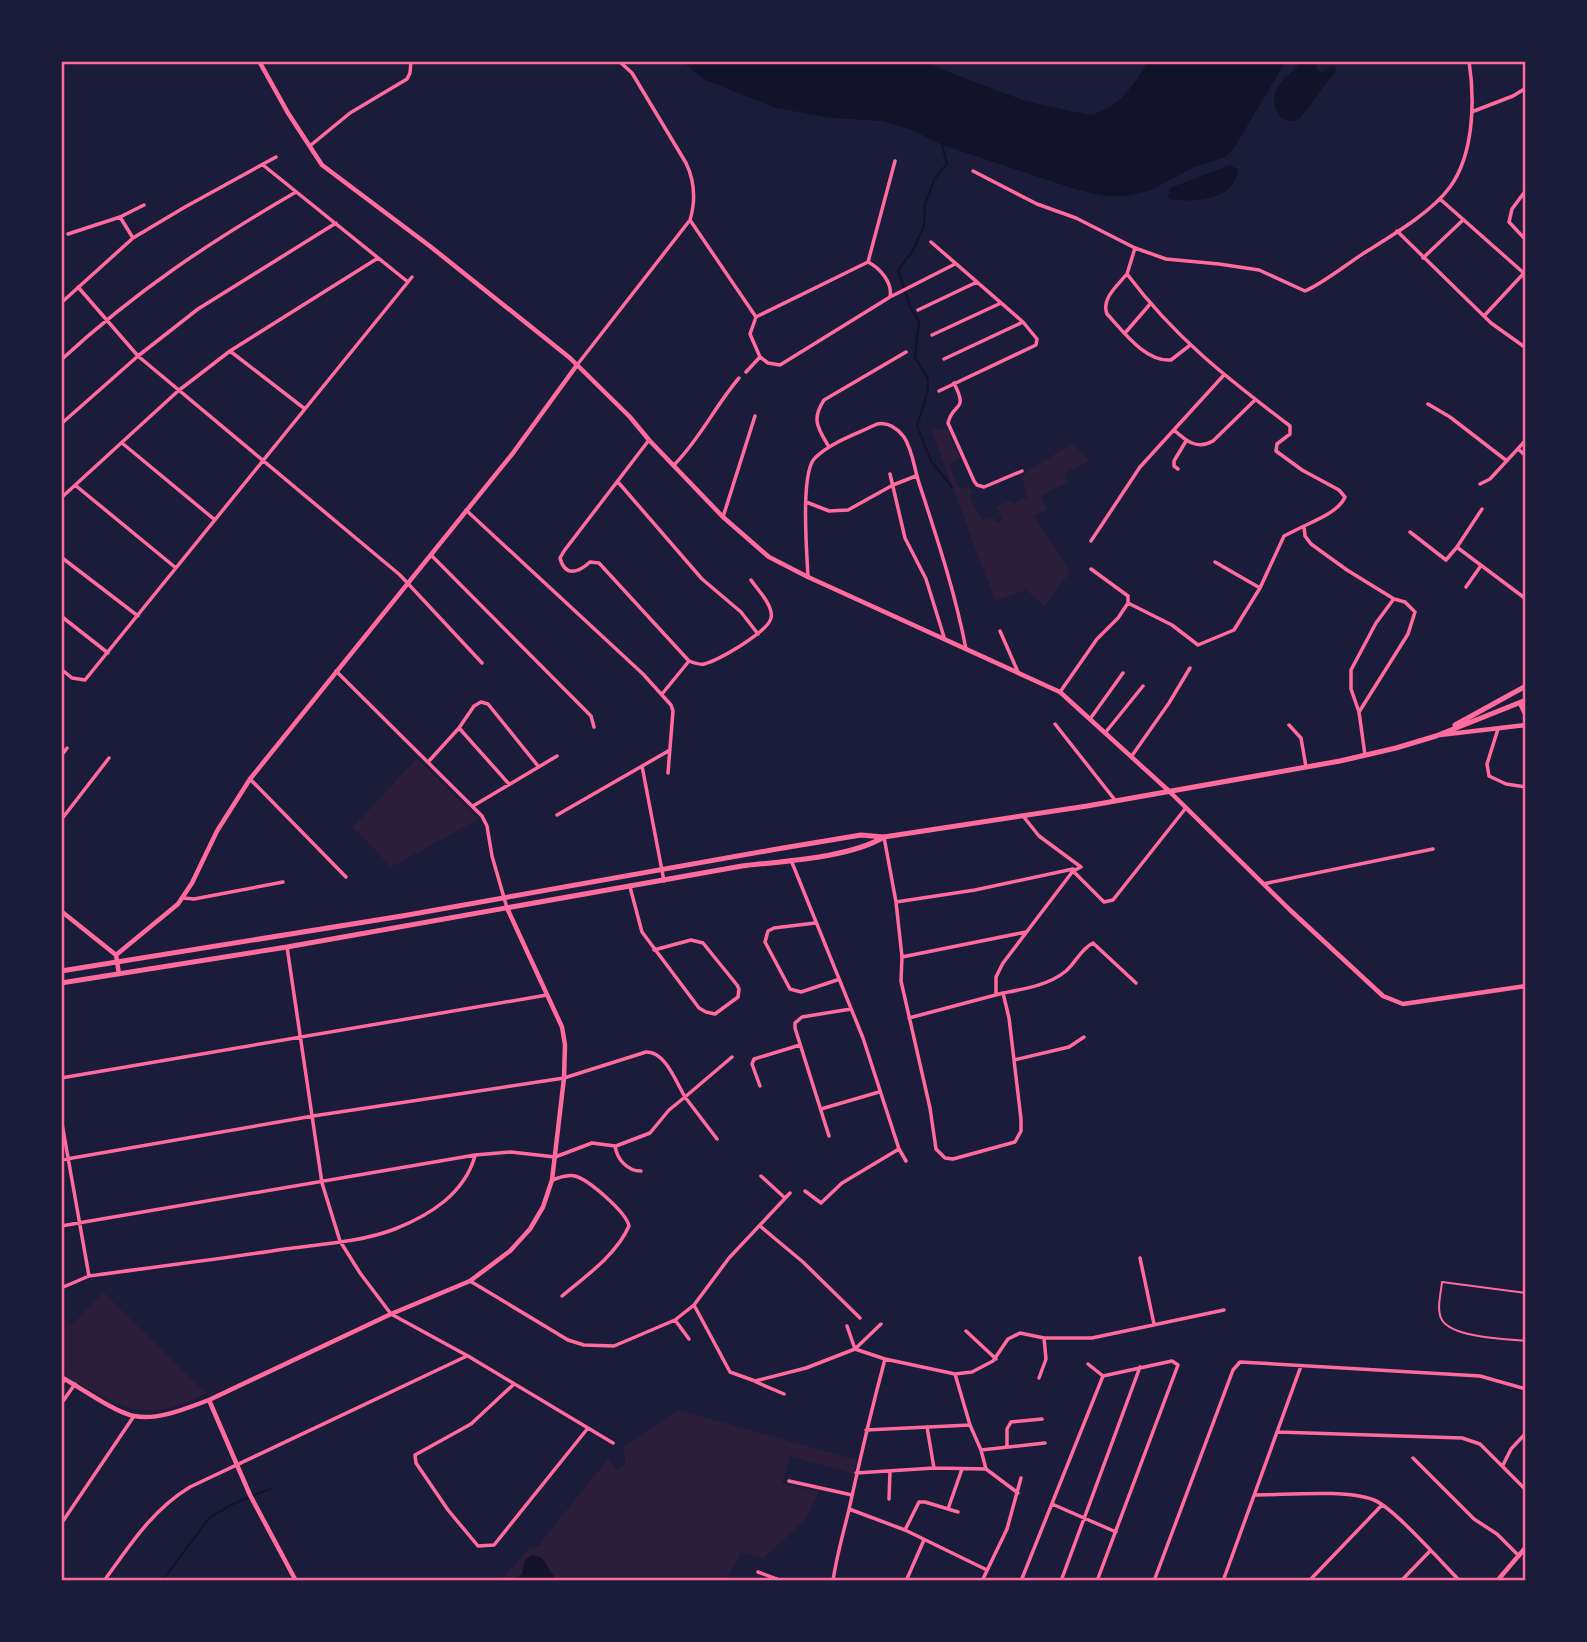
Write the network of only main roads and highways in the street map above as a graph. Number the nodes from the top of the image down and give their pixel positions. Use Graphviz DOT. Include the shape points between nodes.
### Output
graph roads {
  1 [pos="1526,687"];
  2 [pos="1523,702"];
  3 [pos="1526,715"];
  4 [pos="1434,736"];
  5 [pos="884,837"];
  6 [pos="61,971"];
  7 [pos="61,983"];
  1 -- 4 [label="highway"];
  2 -- 3 [label="highway"];
  2 -- 4 [label="highway"];
  4 -- 5 [label="highway" via="1306,767"];
  5 -- 6 [label="highway" via="861,835"];
  5 -- 7 [label="highway" via="868,847"];
}
